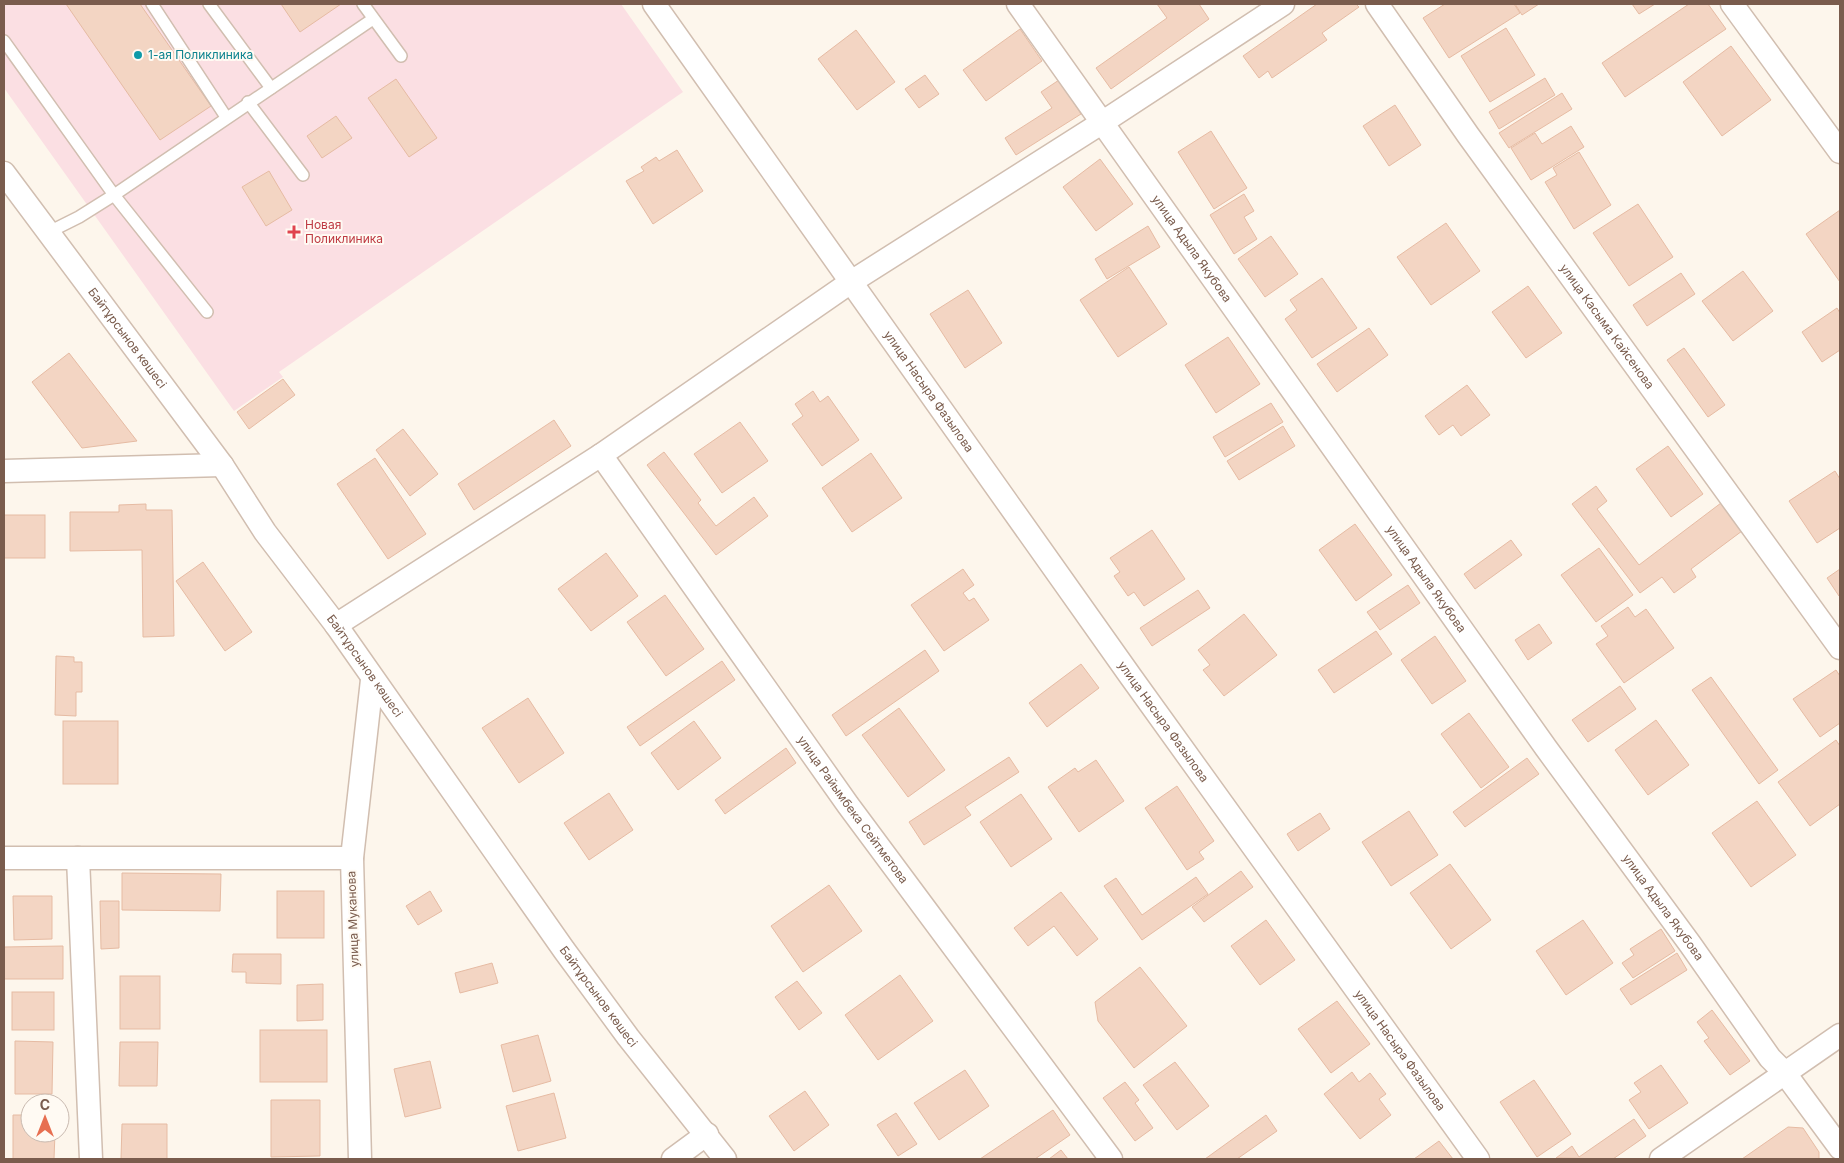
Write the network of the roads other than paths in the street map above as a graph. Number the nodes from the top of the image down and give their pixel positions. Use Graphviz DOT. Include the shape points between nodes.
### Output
graph roads {
  1 [pos="152,4"];
  2 [pos="209,4"];
  3 [pos="363,4"];
  4 [pos="654,4"];
  5 [pos="1018,4"];
  6 [pos="1284,4"];
  7 [pos="1377,4"];
  8 [pos="1732,4"];
  9 [pos="373,18"];
  10 [pos="4,41"];
  11 [pos="401,56"];
  12 [pos="271,88"];
  13 [pos="248,102"];
  14 [pos="226,117"];
  15 [pos="1103,122"];
  16 [pos="1840,152"];
  17 [pos="4,173"];
  18 [pos="304,175"];
  19 [pos="114,196"];
  20 [pos="48,233"];
  21 [pos="851,282"];
  22 [pos="207,312"];
  23 [pos="601,455"];
  24 [pos="222,465"];
  25 [pos="4,471"];
  26 [pos="336,625"];
  27 [pos="1840,648"];
  28 [pos="372,680"];
  29 [pos="4,858"];
  30 [pos="78,858"];
  31 [pos="352,858"];
  32 [pos="1840,1036"];
  33 [pos="1784,1072"];
  34 [pos="707,1134"];
  35 [pos="1840,1148"];
  36 [pos="91,1159"];
  37 [pos="360,1159"];
  38 [pos="673,1159"];
  39 [pos="725,1159"];
  40 [pos="1112,1159"];
  41 [pos="1478,1159"];
  42 [pos="1661,1159"];
  1 -- 14 [label="lane"];
  2 -- 12 [label="lane"];
  3 -- 9 [label="lane"];
  4 -- 21 [label="street, улица Насыра Фазылова"];
  5 -- 15 [label="street, улица Адыла Якубова"];
  6 -- 15 [label="street"];
  7 -- 27 [label="street, улица Касыма Кайсенова" via="1468,135"];
  8 -- 16 [label="street"];
  9 -- 11 [label="lane"];
  9 -- 12 [label="lane"];
  10 -- 19 [label="lane"];
  12 -- 13 [label="lane"];
  13 -- 14 [label="lane"];
  13 -- 18 [label="lane"];
  14 -- 19 [label="lane"];
  15 -- 21 [label="street"];
  15 -- 33 [label="street, улица Адыла Якубова" via="1546,748 1770,1058"];
  17 -- 20 [label="street, Байтұрсынов көшесі"];
  19 -- 20 [label="lane"];
  19 -- 22 [label="lane"];
  20 -- 24 [label="street, Байтұрсынов көшесі"];
  21 -- 23 [label="street"];
  21 -- 41 [label="street, улица Насыра Фазылова"];
  23 -- 26 [label="street"];
  23 -- 40 [label="street, улица Райымбека Сейтметова" via="848,805"];
  24 -- 25 [label="street"];
  24 -- 26 [label="street, Байтұрсынов көшесі" via="265,532"];
  26 -- 28 [label="street, Байтұрсынов көшесі"];
  28 -- 31 [label="street, улица Муканова"];
  28 -- 34 [label="street, Байтұрсынов көшесі" via="628,1037"];
  29 -- 30 [label="street"];
  30 -- 31 [label="street"];
  30 -- 36 [label="street"];
  31 -- 37 [label="street, улица Муканова"];
  32 -- 33 [label="street"];
  33 -- 35 [label="street, улица Адыла Якубова"];
  33 -- 42 [label="street"];
  34 -- 38 [label="street"];
  34 -- 39 [label="street, Байтұрсынов көшесі"];
}
